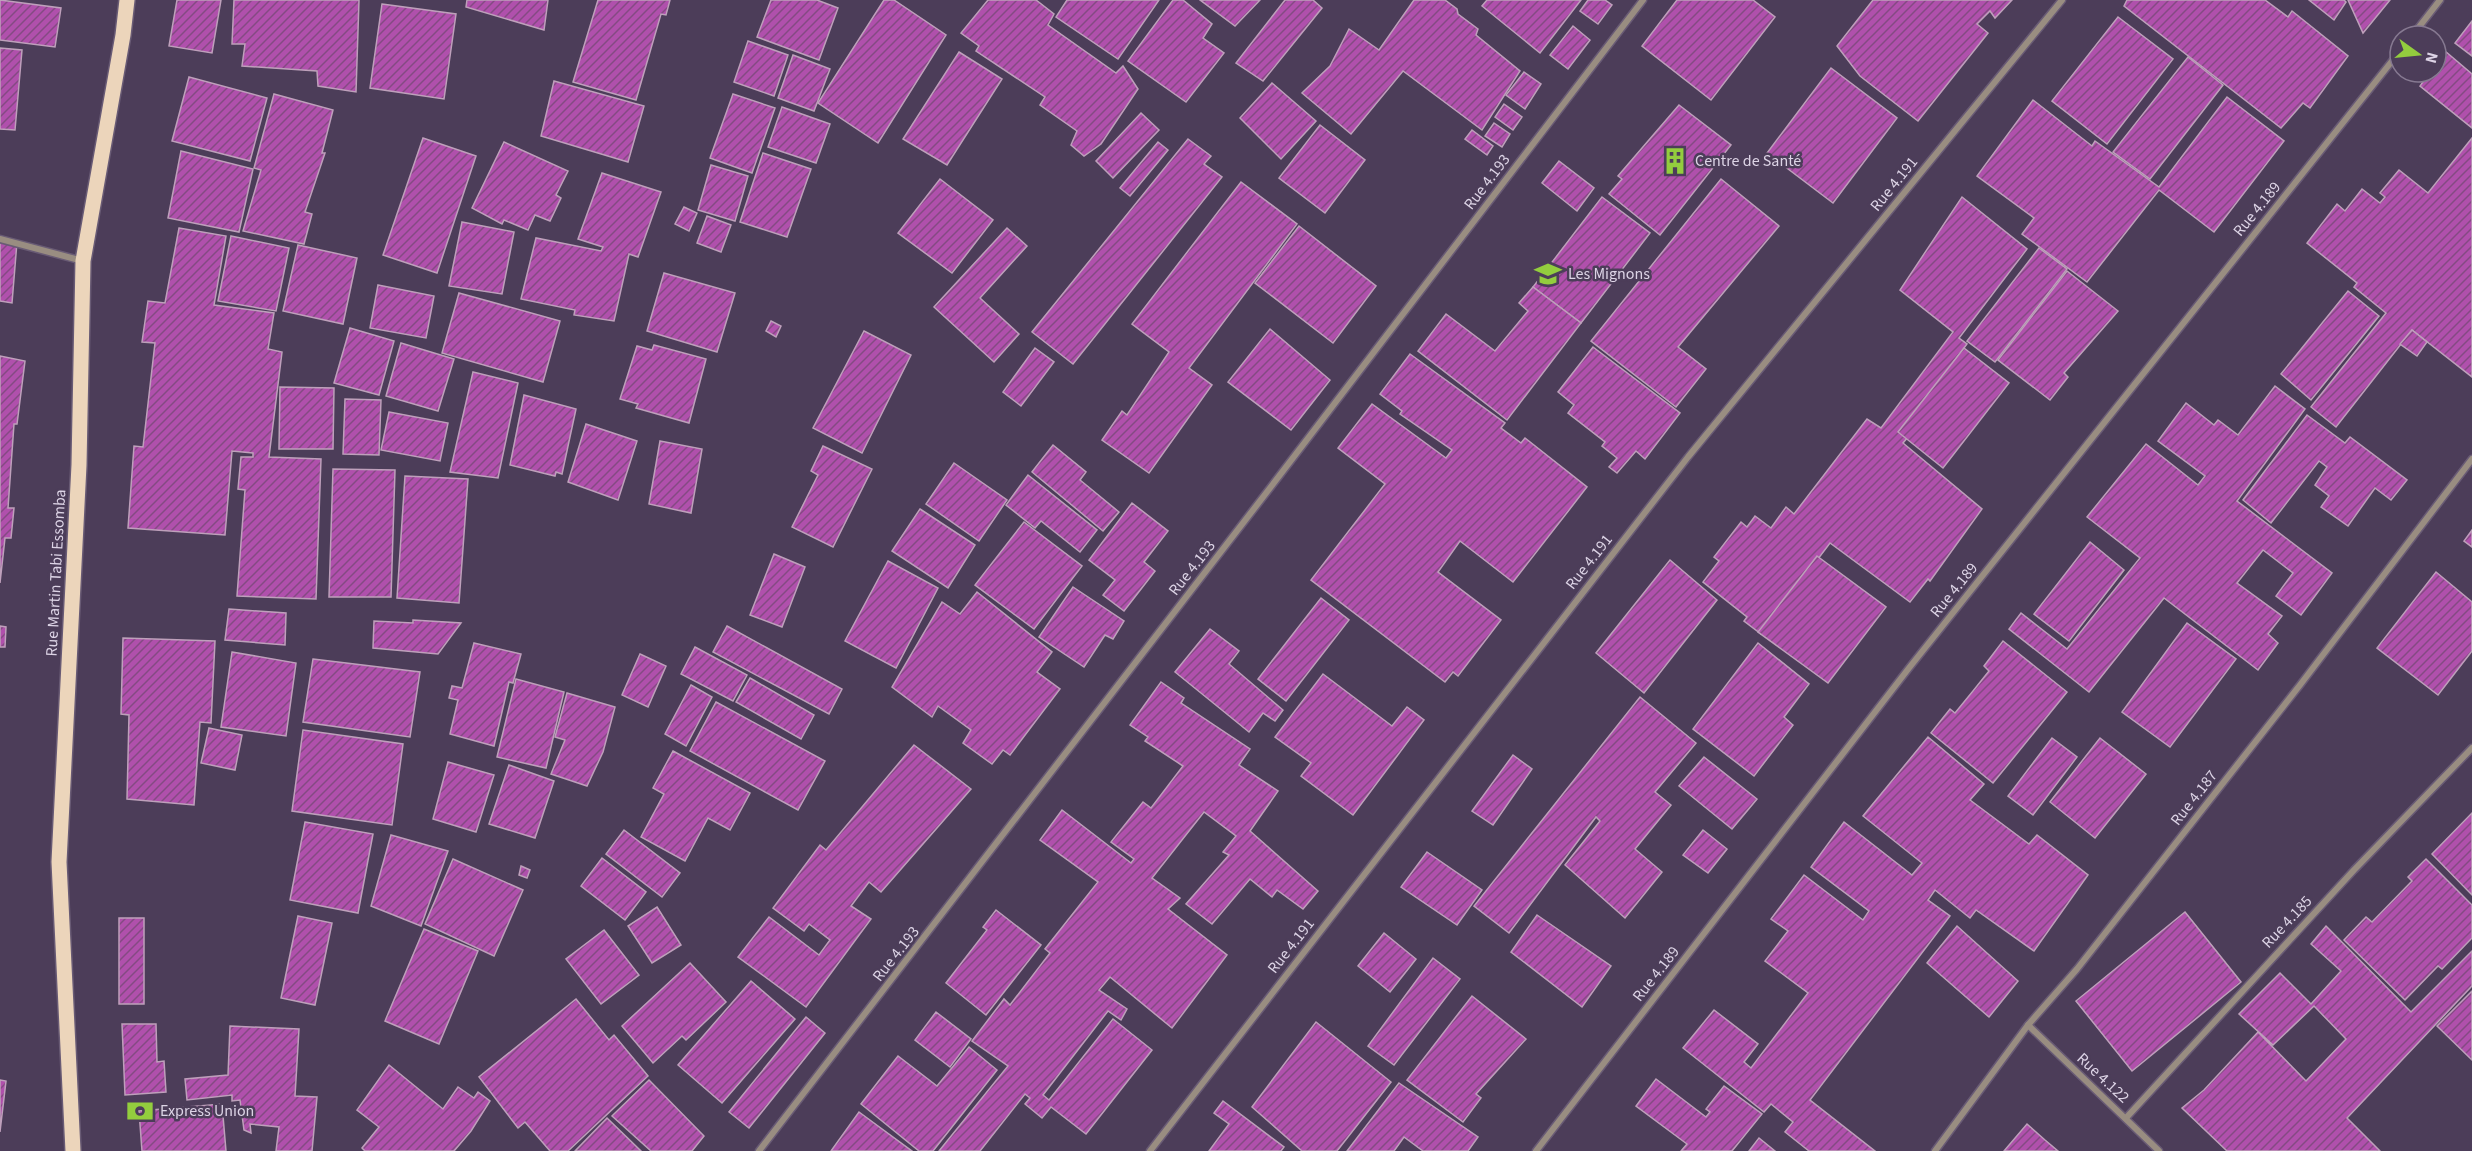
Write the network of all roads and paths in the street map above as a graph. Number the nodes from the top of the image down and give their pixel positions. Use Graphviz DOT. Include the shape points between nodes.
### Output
graph roads {
  1 [pos="127,0"];
  2 [pos="1642,0"];
  3 [pos="2062,0"];
  4 [pos="2440,0"];
  5 [pos="2421,24"];
  6 [pos="2388,66"];
  7 [pos="0,239"];
  8 [pos="83,261"];
  9 [pos="2472,459"];
  10 [pos="2472,748"];
  11 [pos="2028,1026"];
  12 [pos="2126,1118"];
  13 [pos="73,1151"];
  14 [pos="759,1151"];
  15 [pos="1150,1151"];
  16 [pos="1536,1151"];
  17 [pos="1935,1151"];
  18 [pos="2159,1151"];
  1 -- 8 [label="main road, Rue Martin Tabi Essomba"];
  2 -- 14 [label="street, Rue 4.193"];
  3 -- 15 [label="street, Rue 4.191" via="1688,457"];
  4 -- 5 [label="street"];
  6 -- 16 [label="street, Rue 4.189" via="1909,668"];
  7 -- 8 [label="street"];
  8 -- 13 [label="main road, Rue Martin Tabi Essomba" via="79,465 59,862"];
  9 -- 11 [label="street, Rue 4.187" via="2242,759"];
  10 -- 12 [label="street, Rue 4.185"];
  11 -- 12 [label="street, Rue 4.122"];
  11 -- 17 [label="street, Rue 4.187"];
  12 -- 18 [label="street, Rue 4.122"];
}
